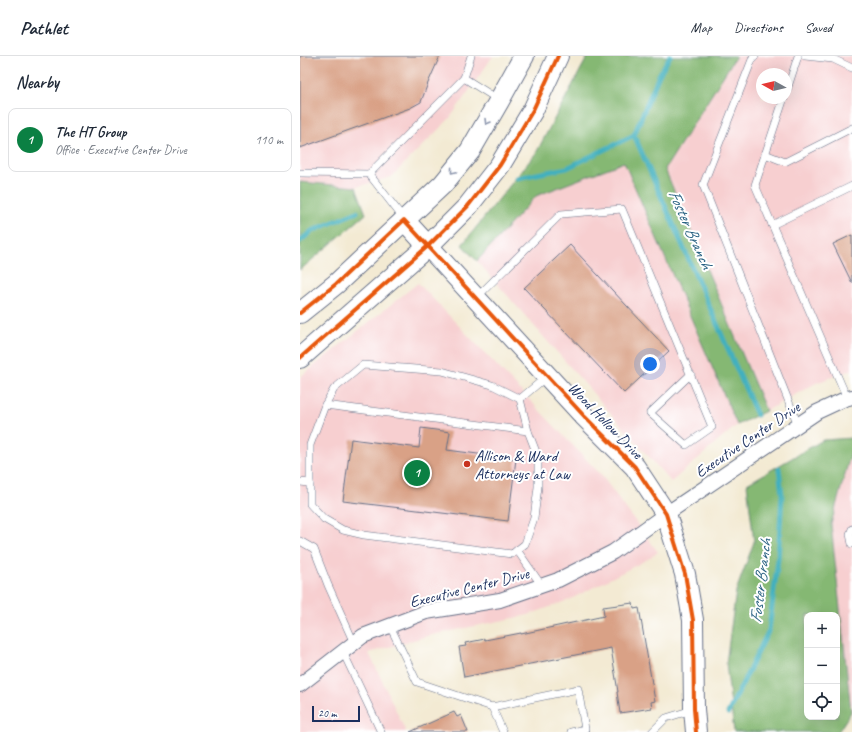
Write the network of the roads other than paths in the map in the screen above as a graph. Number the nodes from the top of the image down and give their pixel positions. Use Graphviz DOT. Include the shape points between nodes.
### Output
graph roads {
  1 [pos="471,56"];
  2 [pos="524,56"];
  3 [pos="558,56"];
  4 [pos="755,56"];
  5 [pos="798,56"];
  6 [pos="805,56"];
  7 [pos="852,68"];
  8 [pos="792,74"];
  9 [pos="464,78"];
  10 [pos="499,101"];
  11 [pos="782,104"];
  12 [pos="852,128"];
  13 [pos="765,154"];
  14 [pos="300,173"];
  15 [pos="369,174"];
  16 [pos="852,186"];
  17 [pos="404,220"];
  18 [pos="772,225"];
  19 [pos="428,246"];
  20 [pos="476,298"];
  21 [pos="300,313"];
  22 [pos="300,358"];
  23 [pos="691,374"];
  24 [pos="547,376"];
  25 [pos="850,398"];
  26 [pos="520,400"];
  27 [pos="324,405"];
  28 [pos="798,425"];
  29 [pos="528,431"];
  30 [pos="300,482"];
  31 [pos="310,483"];
  32 [pos="666,514"];
  33 [pos="852,529"];
  34 [pos="300,541"];
  35 [pos="852,544"];
  36 [pos="517,550"];
  37 [pos="542,586"];
  38 [pos="390,626"];
  39 [pos="354,643"];
  40 [pos="343,652"];
  41 [pos="300,685"];
  42 [pos="492,708"];
  43 [pos="694,709"];
  44 [pos="381,732"];
  45 [pos="503,732"];
  46 [pos="571,732"];
  47 [pos="652,732"];
  48 [pos="696,732"];
  1 -- 9 [label="lane"];
  2 -- 10 [label="main road"];
  3 -- 19 [label="main road" via="533,110 500,165 468,206"];
  4 -- 28 [label="lane" via="703,185"];
  5 -- 8 [label="lane"];
  6 -- 7 [label="lane" via="833,59"];
  9 -- 10 [label="lane"];
  9 -- 15 [label="lane"];
  10 -- 17 [label="main road, one-way" via="470,151 443,184"];
  11 -- 13 [label="lane"];
  12 -- 13 [label="lane" via="785,162"];
  13 -- 18 [label="lane" via="755,185"];
  14 -- 15 [label="lane"];
  15 -- 17 [label="lane"];
  16 -- 18 [label="lane"];
  17 -- 19 [label="main road, Wood Hollow Drive"];
  17 -- 21 [label="main road" via="336,284"];
  18 -- 25 [label="lane"];
  19 -- 20 [label="main road, Wood Hollow Drive"];
  19 -- 22 [label="main road"];
  20 -- 23 [label="lane" via="562,214 622,209"];
  20 -- 24 [label="main road, Wood Hollow Drive"];
  23 -- 23 [label="lane" via="712,427 686,445 650,413"];
  24 -- 26 [label="lane"];
  24 -- 32 [label="main road, Wood Hollow Drive" via="635,467"];
  25 -- 28 [label="street, Executive Center Drive" via="817,412"];
  26 -- 27 [label="lane" via="492,385 442,371 363,365 334,389"];
  26 -- 29 [label="lane"];
  27 -- 29 [label="lane"];
  27 -- 31 [label="lane" via="310,445"];
  28 -- 32 [label="street, Executive Center Drive"];
  29 -- 36 [label="lane" via="538,458 538,487 534,518 524,544"];
  30 -- 31 [label="lane"];
  31 -- 36 [label="lane" via="310,504 324,519 343,530 498,553 512,554"];
  32 -- 37 [label="street, Executive Center Drive" via="613,552"];
  32 -- 43 [label="main road, Wood Hollow Drive" via="685,574 693,620"];
  33 -- 35 [label="lane"];
  34 -- 39 [label="lane" via="314,549"];
  36 -- 37 [label="lane"];
  37 -- 38 [label="street, Executive Center Drive" via="500,600 426,612"];
  38 -- 39 [label="street, Executive Center Drive" via="363,636"];
  38 -- 42 [label="lane" via="417,682"];
  39 -- 40 [label="street, Executive Center Drive"];
  40 -- 41 [label="street, Executive Center Drive"];
  40 -- 44 [label="lane"];
  42 -- 45 [label="lane"];
  42 -- 46 [label="lane" via="578,689 585,729"];
  43 -- 47 [label="lane" via="666,718"];
  43 -- 48 [label="main road, Wood Hollow Drive"];
}
